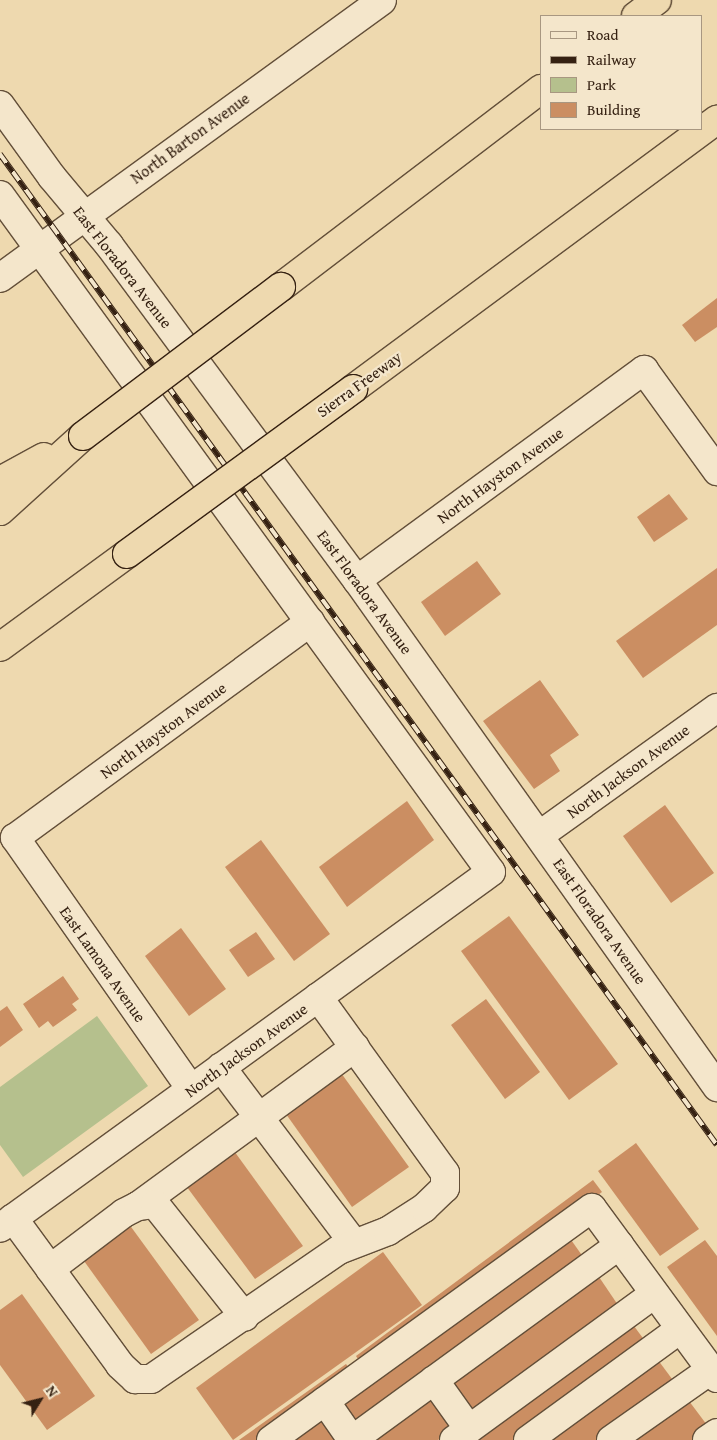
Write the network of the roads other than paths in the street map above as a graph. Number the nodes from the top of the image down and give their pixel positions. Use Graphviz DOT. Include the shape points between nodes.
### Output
graph roads {
  1 [pos="657,0"];
  2 [pos="379,1"];
  3 [pos="637,15"];
  4 [pos="540,90"];
  5 [pos="0,105"];
  6 [pos="717,120"];
  7 [pos="0,195"];
  8 [pos="84,214"];
  9 [pos="39,249"];
  10 [pos="0,278"];
  11 [pos="83,436"];
  12 [pos="717,471"];
  13 [pos="0,481"];
  14 [pos="0,511"];
  15 [pos="357,580"];
  16 [pos="310,622"];
  17 [pos="0,647"];
  18 [pos="717,708"];
  19 [pos="540,835"];
  20 [pos="15,838"];
  21 [pos="318,997"];
  22 [pos="355,1047"];
  23 [pos="221,1067"];
  24 [pos="717,1087"];
  25 [pos="191,1089"];
  26 [pos="258,1117"];
  27 [pos="138,1206"];
  28 [pos="7,1223"];
  29 [pos="353,1242"];
  30 [pos="619,1246"];
  31 [pos="50,1269"];
  32 [pos="654,1294"];
  33 [pos="244,1317"];
  34 [pos="680,1329"];
  35 [pos="713,1374"];
  36 [pos="434,1380"];
  37 [pos="325,1401"];
  38 [pos="717,1433"];
  39 [pos="461,1434"];
  40 [pos="271,1440"];
  41 [pos="352,1440"];
  42 [pos="528,1440"];
  43 [pos="611,1440"];
  44 [pos="707,1440"];
  1 -- 3 [label="highway"];
  2 -- 8 [label="street, North Barton Avenue"];
  4 -- 11 [label="highway, bridge"];
  5 -- 8 [label="street, East Floradora Avenue"];
  6 -- 17 [label="highway, Sierra Freeway, bridge"];
  7 -- 9 [label="street"];
  8 -- 9 [label="street, North Barton Avenue"];
  8 -- 15 [label="street, East Floradora Avenue"];
  9 -- 10 [label="street, North Barton Avenue"];
  9 -- 16 [label="street"];
  11 -- 13 [label="highway"];
  11 -- 14 [label="highway"];
  12 -- 15 [label="street, North Hayston Avenue" via="644,370"];
  15 -- 19 [label="street, East Floradora Avenue"];
  16 -- 20 [label="street, North Hayston Avenue"];
  16 -- 21 [label="street, North Jackson Avenue" via="491,872"];
  18 -- 19 [label="street, North Jackson Avenue"];
  19 -- 24 [label="street, East Floradora Avenue"];
  20 -- 25 [label="street, East Lamona Avenue"];
  21 -- 22 [label="street"];
  21 -- 23 [label="street, North Jackson Avenue"];
  22 -- 26 [label="street"];
  22 -- 29 [label="street" via="438,1161 445,1173 445,1188 403,1223"];
  23 -- 25 [label="street, North Jackson Avenue"];
  23 -- 26 [label="street"];
  25 -- 28 [label="street, North Jackson Avenue"];
  26 -- 27 [label="street"];
  26 -- 29 [label="street"];
  27 -- 31 [label="street"];
  27 -- 33 [label="street" via="154,1204 167,1216"];
  28 -- 31 [label="street"];
  29 -- 33 [label="street"];
  30 -- 32 [label="street"];
  30 -- 36 [label="street"];
  30 -- 37 [label="street" via="592,1208"];
  31 -- 33 [label="street" via="120,1365 135,1379 151,1379 170,1370"];
  32 -- 34 [label="street"];
  32 -- 39 [label="street"];
  34 -- 35 [label="street"];
  34 -- 42 [label="street"];
  35 -- 43 [label="street"];
  36 -- 39 [label="street"];
  36 -- 41 [label="street"];
  37 -- 40 [label="street"];
  37 -- 41 [label="street"];
  38 -- 44 [label="street"];
}
